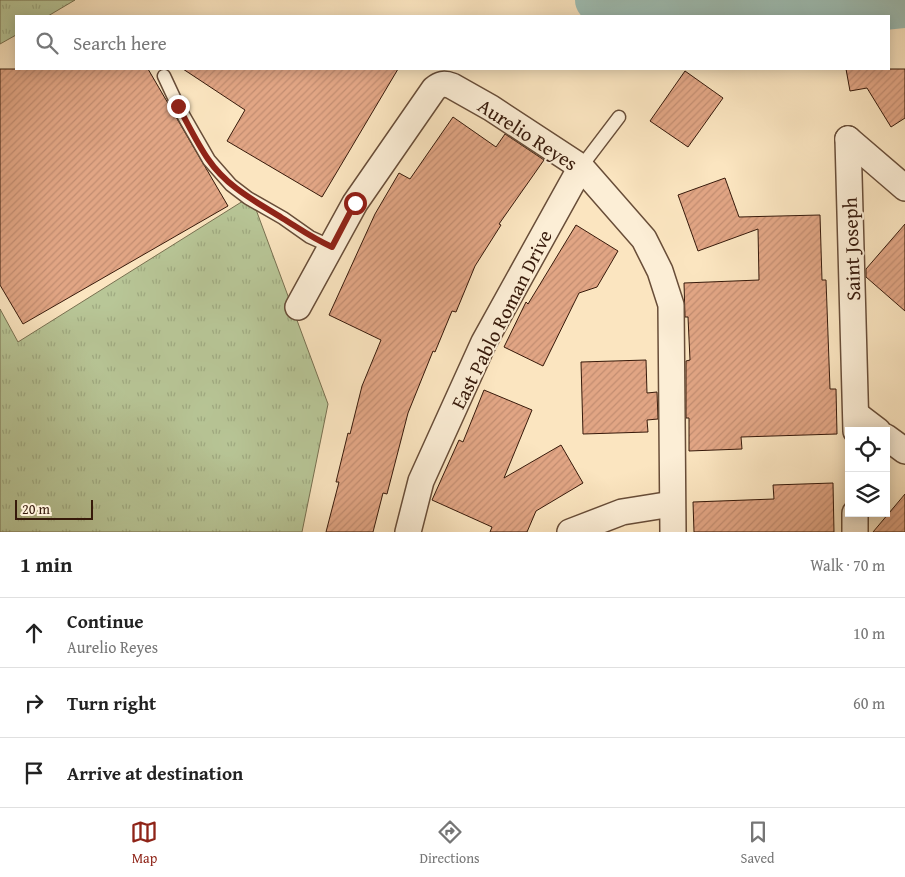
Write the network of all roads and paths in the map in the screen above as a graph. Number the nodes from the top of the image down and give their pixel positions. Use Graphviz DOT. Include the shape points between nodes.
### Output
graph roads {
  1 [pos="164,76"];
  2 [pos="618,117"];
  3 [pos="581,167"];
  4 [pos="900,176"];
  5 [pos="332,247"];
  6 [pos="298,307"];
  7 [pos="857,423"];
  8 [pos="890,440"];
  9 [pos="905,452"];
  10 [pos="672,504"];
  11 [pos="856,517"];
  12 [pos="408,532"];
  13 [pos="570,532"];
  14 [pos="673,532"];
  15 [pos="855,532"];
  1 -- 5 [label="lane" via="209,160 231,185 310,237"];
  2 -- 3 [label="lane, East Pablo Roman Drive"];
  3 -- 5 [label="street, Aurelio Reyes" via="491,108 452,86 439,85 355,203"];
  3 -- 10 [label="street, Aurelio Reyes" via="644,239 660,271 671,305"];
  3 -- 12 [label="street, East Pablo Roman Drive" via="484,342 421,481"];
  4 -- 7 [label="street, Saint Joseph" via="848,139"];
  5 -- 6 [label="street, Aurelio Reyes"];
  8 -- 9 [label="street"];
  10 -- 13 [label="street" via="622,512"];
  10 -- 14 [label="street, Aurelio Reyes"];
  11 -- 15 [label="street"];
}
